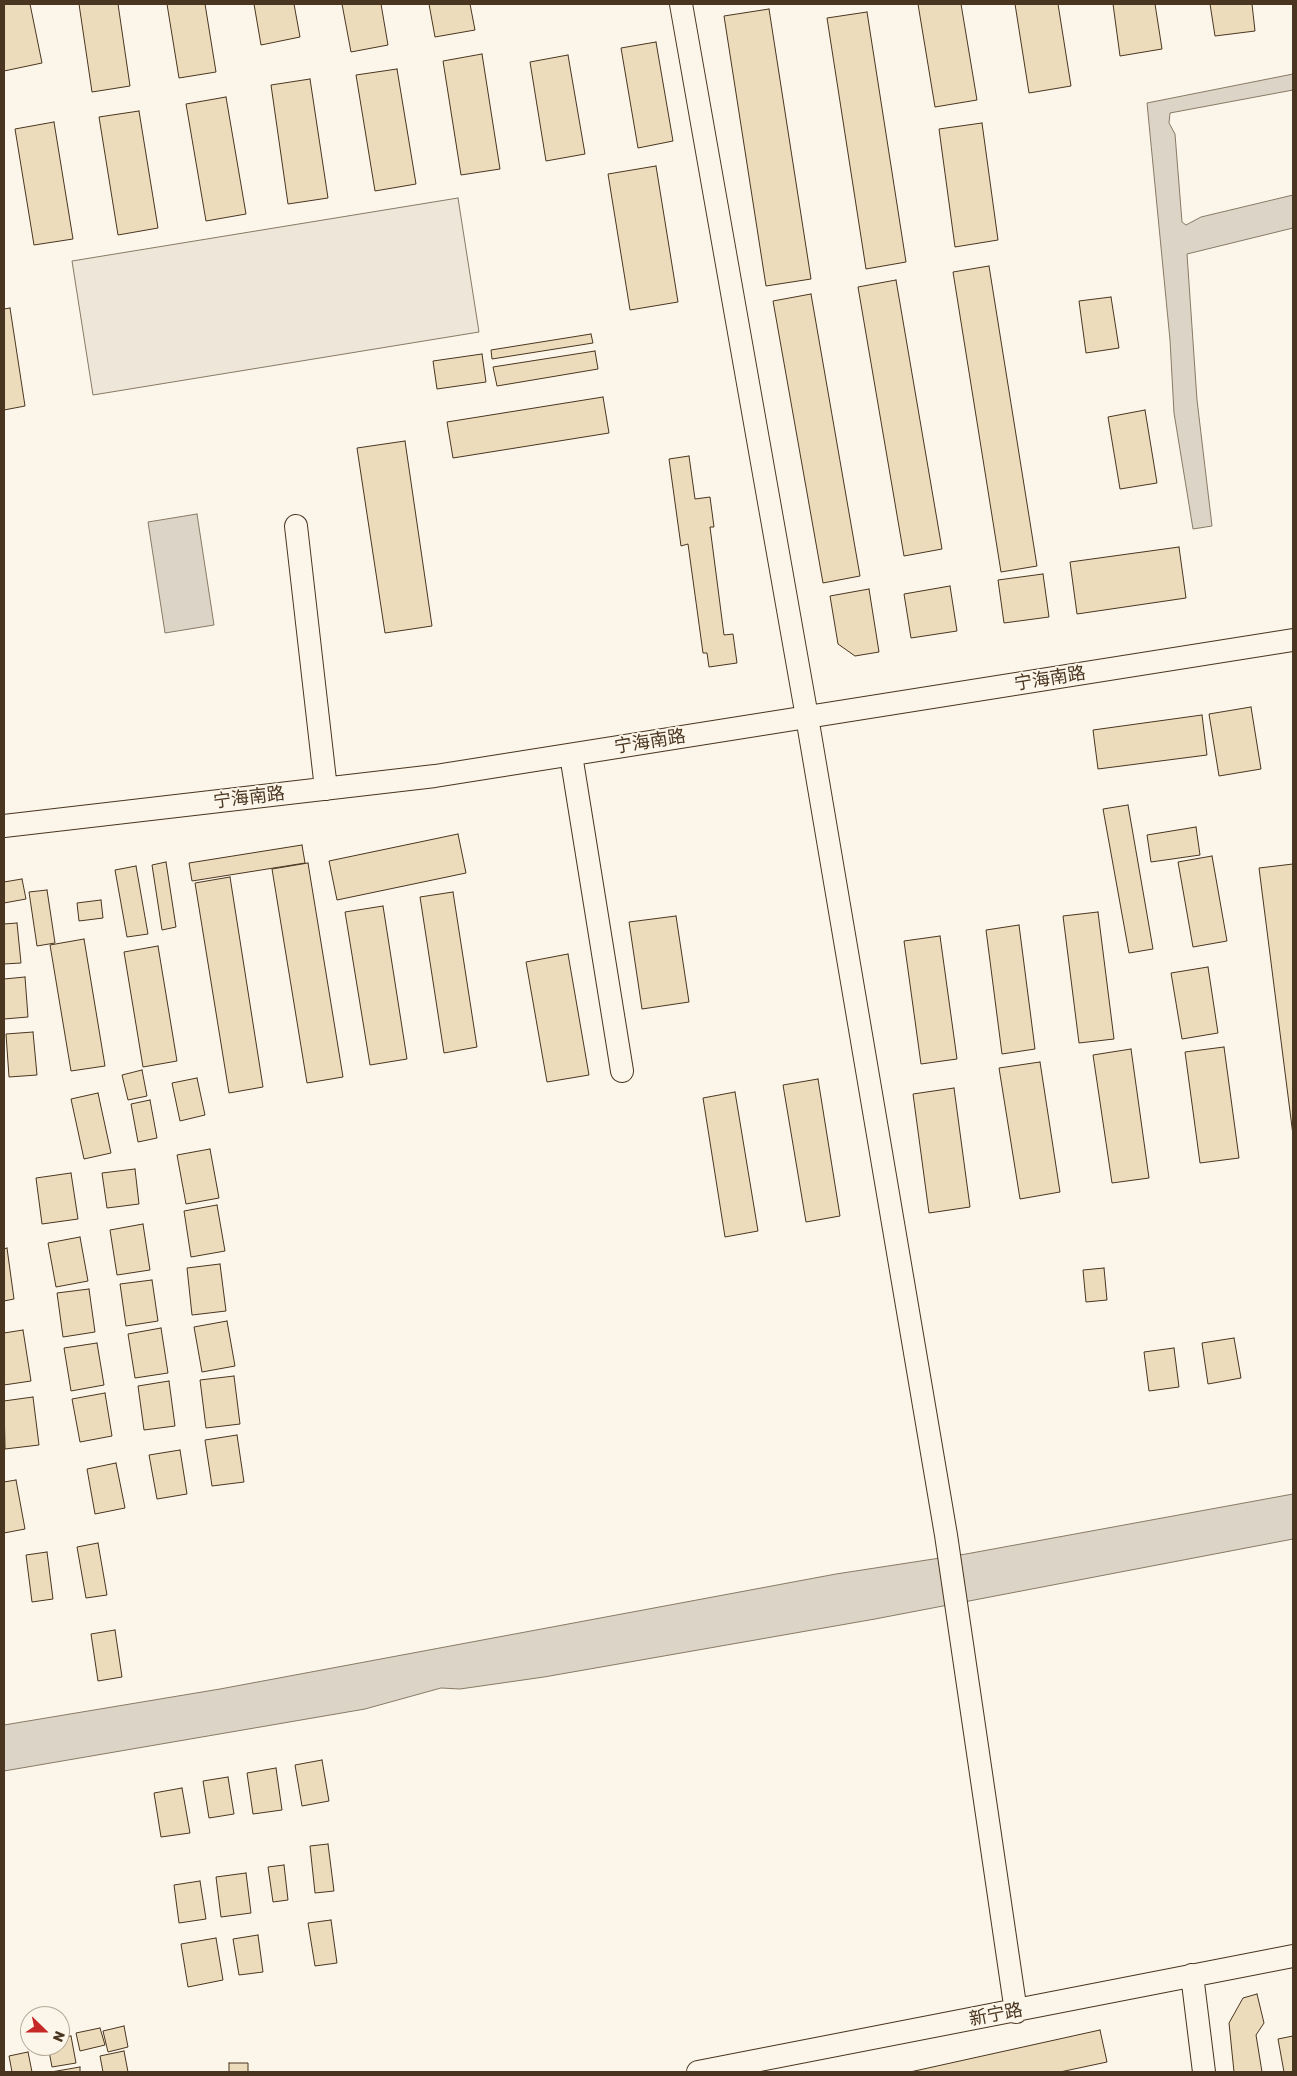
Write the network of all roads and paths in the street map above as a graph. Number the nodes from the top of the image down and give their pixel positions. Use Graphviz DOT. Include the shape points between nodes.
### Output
graph roads {
  1 [pos="681,4"];
  2 [pos="296,526"];
  3 [pos="1293,640"];
  4 [pos="807,718"];
  5 [pos="571,755"];
  6 [pos="326,789"];
  7 [pos="4,826"];
  8 [pos="622,1071"];
  9 [pos="1293,1956"];
  10 [pos="1192,1974"];
  11 [pos="1016,2012"];
  12 [pos="698,2072"];
  13 [pos="1204,2072"];
  1 -- 4 [label="street"];
  2 -- 6 [label="street"];
  3 -- 4 [label="street, 宁海南路"];
  4 -- 5 [label="street, 宁海南路"];
  4 -- 11 [label="street" via="947,1546"];
  5 -- 6 [label="street, 宁海南路"];
  5 -- 8 [label="street"];
  6 -- 7 [label="street, 宁海南路"];
  9 -- 10 [label="street, 新宁路"];
  10 -- 11 [label="street, 新宁路"];
  10 -- 13 [label="street"];
  11 -- 12 [label="street, 新宁路"];
}
